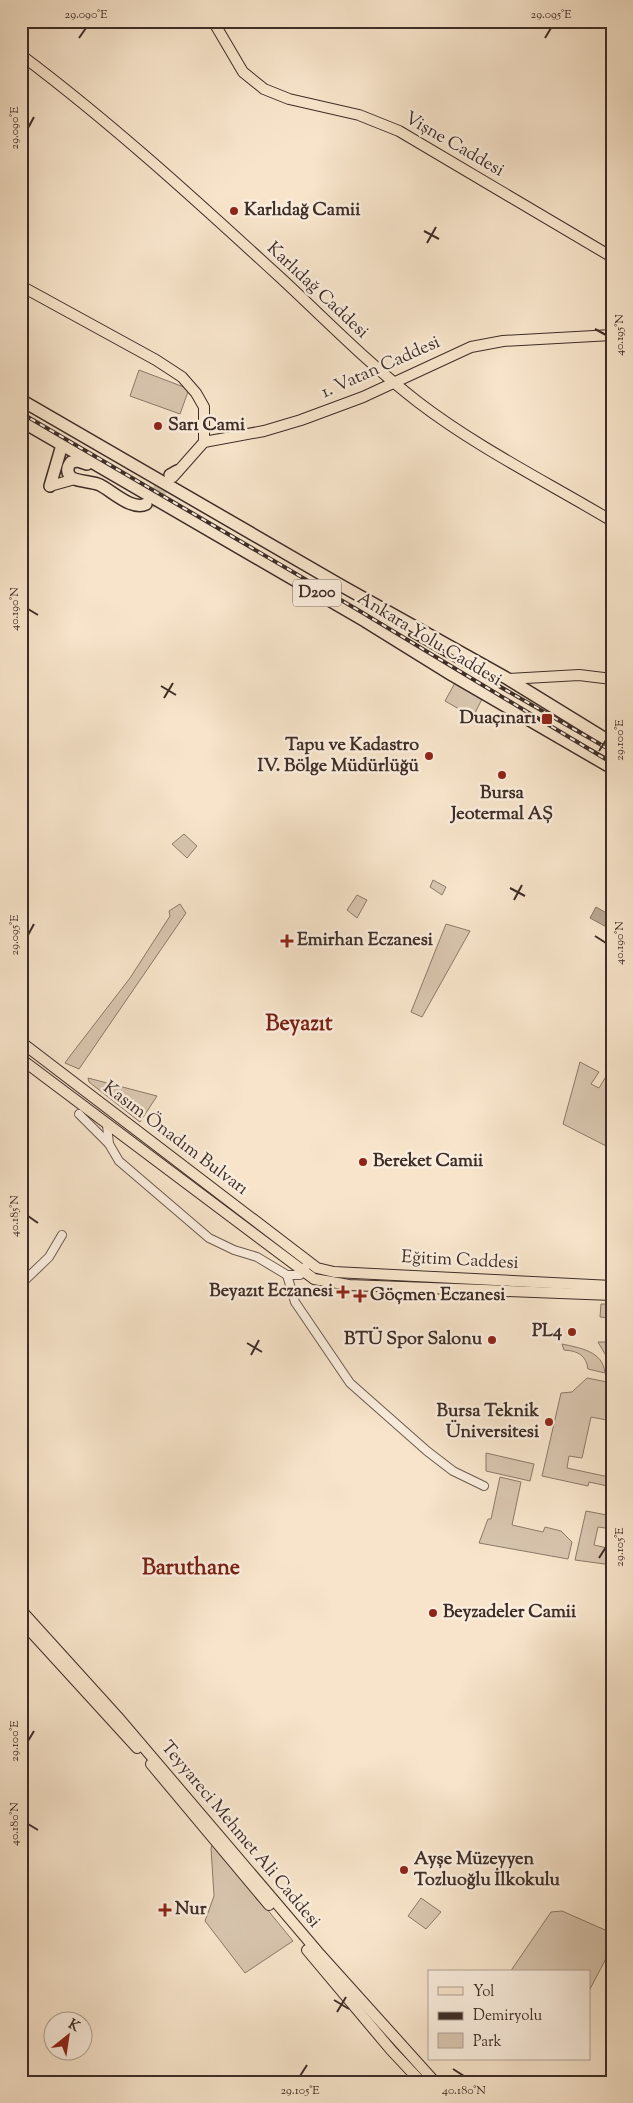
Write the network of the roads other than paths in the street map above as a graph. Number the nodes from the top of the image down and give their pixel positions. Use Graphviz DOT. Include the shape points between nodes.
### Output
graph roads {
  1 [pos="213,21"];
  2 [pos="21,56"];
  3 [pos="612,257"];
  4 [pos="21,286"];
  5 [pos="612,334"];
  6 [pos="392,382"];
  7 [pos="21,400"];
  8 [pos="21,421"];
  9 [pos="204,442"];
  10 [pos="62,448"];
  11 [pos="100,468"];
  12 [pos="173,474"];
  13 [pos="72,480"];
  14 [pos="50,486"];
  15 [pos="148,505"];
  16 [pos="612,521"];
  17 [pos="612,679"];
  18 [pos="508,680"];
  19 [pos="612,743"];
  20 [pos="612,768"];
  21 [pos="21,1042"];
  22 [pos="21,1059"];
  23 [pos="79,1114"];
  24 [pos="107,1125"];
  25 [pos="109,1144"];
  26 [pos="62,1235"];
  27 [pos="309,1262"];
  28 [pos="300,1269"];
  29 [pos="287,1275"];
  30 [pos="21,1284"];
  31 [pos="612,1286"];
  32 [pos="612,1295"];
  33 [pos="484,1486"];
  34 [pos="21,1610"];
  35 [pos="21,1621"];
  36 [pos="421,2082"];
  37 [pos="435,2082"];
  1 -- 3 [label="main road, Vişne Caddesi" via="243,72 264,89 289,99 360,115 399,131"];
  2 -- 6 [label="main road, Karlıdağ Caddesi" via="152,164"];
  4 -- 9 [label="main road" via="182,377 204,407"];
  5 -- 6 [label="main road, 1. Vatan Caddesi" via="503,341 471,347"];
  6 -- 9 [label="main road, 1. Vatan Caddesi" via="363,397 301,420 264,431"];
  6 -- 16 [label="main road, Karlıdağ Caddesi" via="487,448"];
  7 -- 18 [label="highway, Ankara Yolu Caddesi / D200"];
  8 -- 10 [label="highway, Ankara Yolu Caddesi / D200"];
  9 -- 12 [label="main road"];
  10 -- 11 [label="highway, Ankara Yolu Caddesi / D200"];
  10 -- 13 [label="highway" via="63,471"];
  10 -- 14 [label="highway"];
  11 -- 13 [label="highway" via="73,460 68,471"];
  11 -- 20 [label="highway, Ankara Yolu Caddesi / D200"];
  13 -- 14 [label="main road"];
  13 -- 15 [label="highway" via="95,483 134,504"];
  17 -- 18 [label="main road" via="579,675"];
  18 -- 19 [label="highway, Ankara Yolu Caddesi / D200"];
  21 -- 27 [label="main road, Kasım Önadım Bulvarı"];
  22 -- 24 [label="main road, Kasım Önadım Bulvarı"];
  23 -- 25 [label="street"];
  24 -- 25 [label="street"];
  24 -- 28 [label="main road, Kasım Önadım Bulvarı"];
  25 -- 29 [label="street" via="119,1161 209,1238 257,1257"];
  26 -- 30 [label="street" via="49,1257"];
  27 -- 28 [label="street"];
  27 -- 31 [label="main road, Eğitim Caddesi" via="317,1268 334,1272"];
  28 -- 29 [label="street" via="300,1275"];
  28 -- 32 [label="main road, Kasım Önadım Bulvarı" via="314,1279 349,1285"];
  29 -- 33 [label="street" via="295,1302 350,1383 427,1452 453,1471"];
  34 -- 37 [label="main road, Teyyareci Mehmet Ali Caddesi" via="124,1723 312,1945"];
  35 -- 36 [label="main road, Teyyareci Mehmet Ali Caddesi" via="146,1758"];
}
